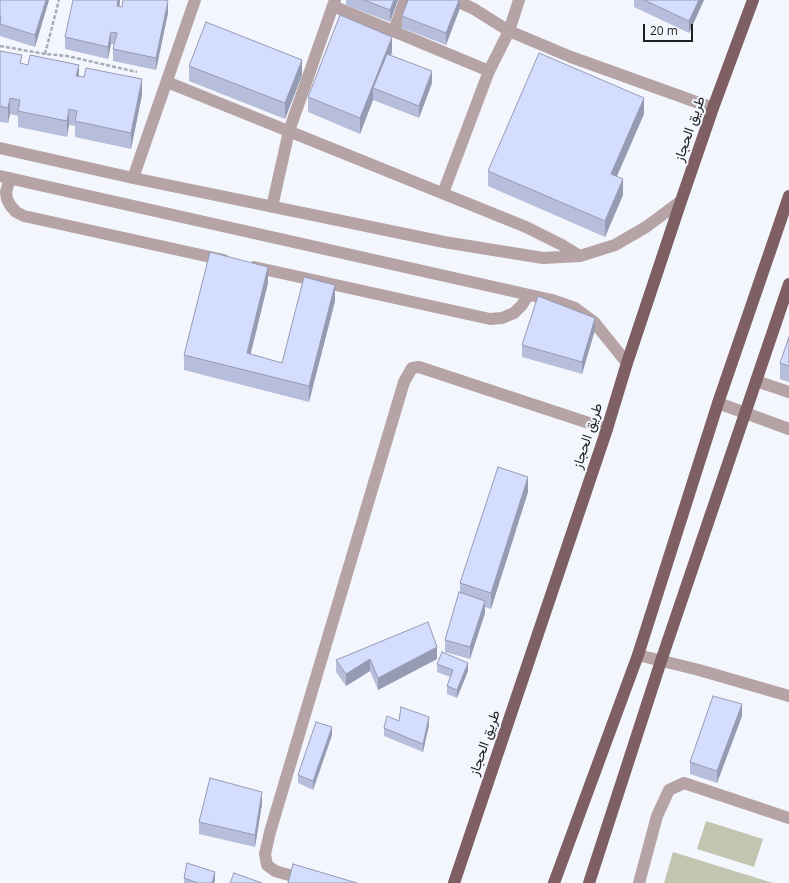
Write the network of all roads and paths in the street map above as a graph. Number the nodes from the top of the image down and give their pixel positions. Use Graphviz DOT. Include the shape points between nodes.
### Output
graph roads {
  1 [pos="59,0"];
  2 [pos="195,0"];
  3 [pos="405,0"];
  4 [pos="455,0"];
  5 [pos="520,0"];
  6 [pos="753,0"];
  7 [pos="334,3"];
  8 [pos="394,30"];
  9 [pos="509,31"];
  10 [pos="0,46"];
  11 [pos="45,54"];
  12 [pos="489,71"];
  13 [pos="137,72"];
  14 [pos="166,82"];
  15 [pos="713,108"];
  16 [pos="289,131"];
  17 [pos="0,148"];
  18 [pos="5,177"];
  19 [pos="133,178"];
  20 [pos="443,193"];
  21 [pos="789,196"];
  22 [pos="681,201"];
  23 [pos="272,207"];
  24 [pos="580,256"];
  25 [pos="789,284"];
  26 [pos="528,295"];
  27 [pos="627,363"];
  28 [pos="756,381"];
  29 [pos="789,392"];
  30 [pos="718,403"];
  31 [pos="745,413"];
  32 [pos="607,429"];
  33 [pos="789,429"];
  34 [pos="638,655"];
  35 [pos="661,661"];
  36 [pos="789,696"];
  37 [pos="789,818"];
  38 [pos="317,883"];
  39 [pos="454,883"];
  40 [pos="554,883"];
  41 [pos="589,883"];
  42 [pos="639,883"];
  1 -- 11 [label="path"];
  2 -- 14 [label="street"];
  3 -- 8 [label="street"];
  4 -- 9 [label="street"];
  5 -- 9 [label="street"];
  6 -- 15 [label="main road, طريق الحجاز"];
  7 -- 8 [label="street"];
  7 -- 16 [label="street"];
  8 -- 12 [label="street"];
  9 -- 12 [label="street"];
  9 -- 15 [label="street" via="571,57"];
  10 -- 11 [label="path"];
  11 -- 13 [label="path" via="67,56"];
  12 -- 20 [label="street"];
  14 -- 16 [label="street"];
  14 -- 19 [label="street"];
  15 -- 22 [label="main road, طريق الحجاز"];
  16 -- 20 [label="street"];
  16 -- 23 [label="street"];
  17 -- 19 [label="street"];
  18 -- 26 [label="street"];
  18 -- 26 [label="street" via="10,206 24,216 490,319 514,313"];
  19 -- 23 [label="street"];
  20 -- 24 [label="street" via="526,227"];
  21 -- 30 [label="main road"];
  22 -- 24 [label="street" via="615,246"];
  22 -- 27 [label="main road, طريق الحجاز"];
  23 -- 24 [label="street" via="444,242 528,256"];
  25 -- 28 [label="main road"];
  26 -- 27 [label="street" via="575,308 594,322"];
  27 -- 32 [label="main road, طريق الحجاز"];
  28 -- 29 [label="street"];
  28 -- 31 [label="main road"];
  30 -- 31 [label="street"];
  30 -- 34 [label="main road"];
  31 -- 33 [label="street"];
  31 -- 35 [label="main road"];
  32 -- 38 [label="street" via="419,367 412,368 404,382 270,832 267,865 275,871"];
  32 -- 39 [label="main road, طريق الحجاز"];
  34 -- 35 [label="street"];
  34 -- 40 [label="main road"];
  35 -- 36 [label="street"];
  35 -- 41 [label="main road"];
  37 -- 42 [label="street" via="684,783 669,790 658,816"];
}
